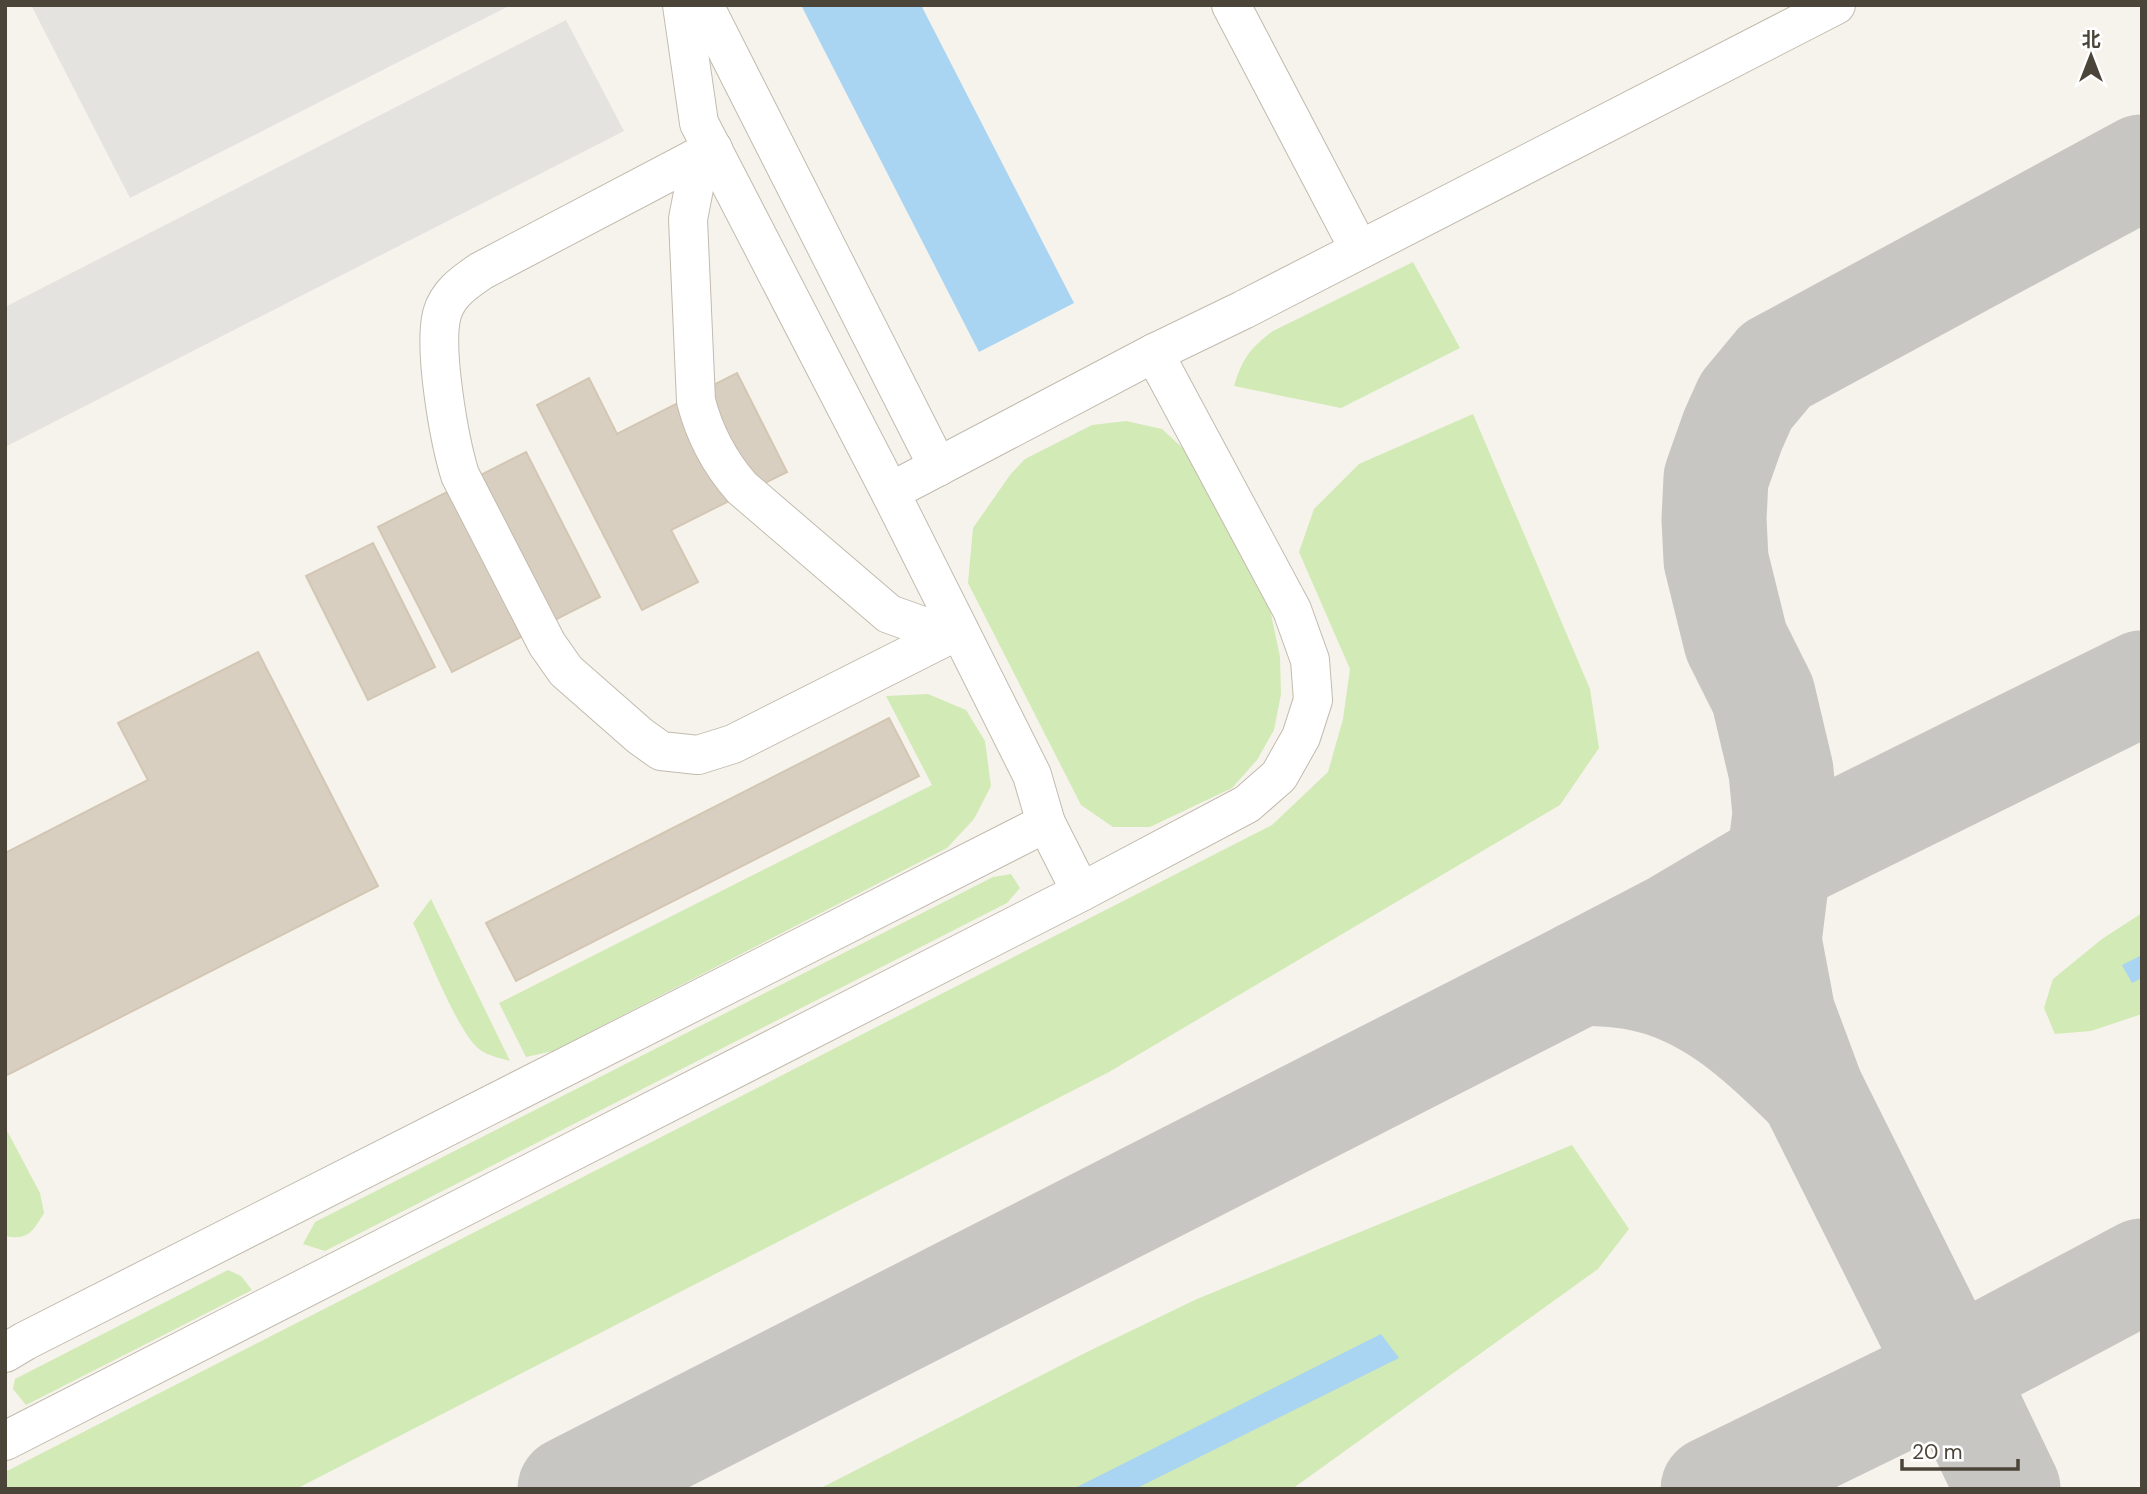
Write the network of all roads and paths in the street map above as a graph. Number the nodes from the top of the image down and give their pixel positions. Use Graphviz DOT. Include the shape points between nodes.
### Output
graph roads {
  1 [pos="682,5"];
  2 [pos="704,5"];
  3 [pos="1231,5"];
  4 [pos="1836,5"];
  5 [pos="713,149"];
  6 [pos="1359,249"];
  7 [pos="1154,353"];
  8 [pos="938,467"];
  9 [pos="890,492"];
  10 [pos="959,630"];
  11 [pos="1046,823"];
  12 [pos="1081,892"];
  13 [pos="5,1353"];
  14 [pos="8,1432"];
  1 -- 5 [label="lane" via="699,123"];
  2 -- 8 [label="lane"];
  3 -- 6 [label="lane"];
  4 -- 6 [label="lane"];
  5 -- 9 [label="lane"];
  5 -- 10 [label="lane" via="695,183 688,219 696,401 702,423 729,474 742,488 889,614 920,625"];
  5 -- 10 [label="lane" via="481,271 456,288 443,312 438,341 453,452 547,645 566,671 640,736 662,751 698,755 733,744"];
  6 -- 7 [label="lane"];
  7 -- 8 [label="lane"];
  7 -- 12 [label="lane" via="1292,610 1310,660 1313,700 1301,737 1279,776 1247,804"];
  8 -- 9 [label="lane"];
  9 -- 10 [label="lane"];
  10 -- 11 [label="lane" via="1032,775"];
  11 -- 12 [label="lane"];
  11 -- 13 [label="lane"];
  12 -- 14 [label="lane"];
}
